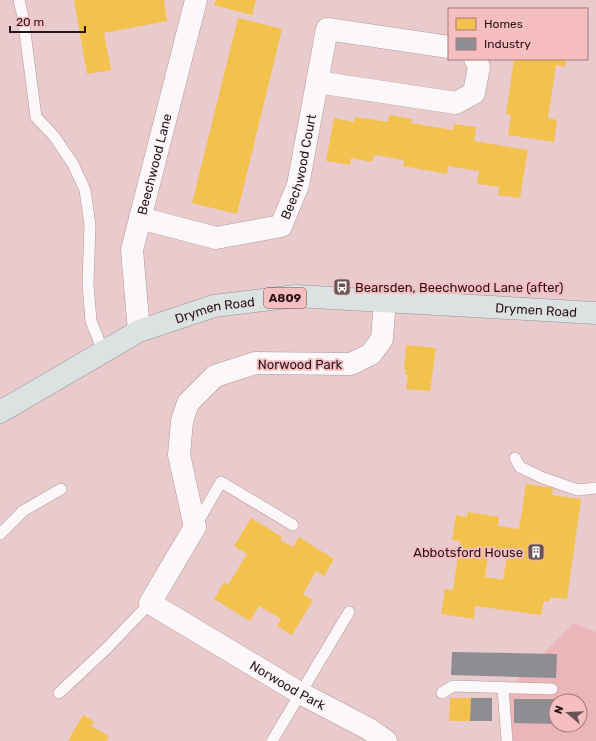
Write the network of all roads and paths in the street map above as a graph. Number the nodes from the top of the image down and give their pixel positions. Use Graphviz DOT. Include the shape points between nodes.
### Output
graph roads {
  1 [pos="19,0"];
  2 [pos="196,0"];
  3 [pos="448,47"];
  4 [pos="476,60"];
  5 [pos="317,82"];
  6 [pos="140,218"];
  7 [pos="385,300"];
  8 [pos="596,313"];
  9 [pos="139,331"];
  10 [pos="103,351"];
  11 [pos="0,412"];
  12 [pos="515,458"];
  13 [pos="596,488"];
  14 [pos="61,489"];
  15 [pos="293,526"];
  16 [pos="195,527"];
  17 [pos="0,534"];
  18 [pos="150,603"];
  19 [pos="349,612"];
  20 [pos="503,688"];
  21 [pos="552,689"];
  22 [pos="300,693"];
  23 [pos="442,693"];
  24 [pos="59,694"];
  25 [pos="272,741"];
  26 [pos="386,741"];
  27 [pos="507,741"];
  1 -- 10 [label="lane" via="36,117 54,136 73,164 85,190 90,225 88,284 91,321"];
  2 -- 6 [label="street, Beechwood Lane"];
  3 -- 5 [label="street, Beechwood Court" via="328,29"];
  4 -- 5 [label="street" via="479,67 474,93 456,103"];
  5 -- 6 [label="street, Beechwood Court" via="298,185 281,226 216,238"];
  6 -- 9 [label="street, Beechwood Lane" via="132,250"];
  7 -- 8 [label="main road, Drymen Road / A809"];
  7 -- 9 [label="main road, Drymen Road / A809" via="296,296 214,306"];
  7 -- 16 [label="street, Norwood Park" via="382,339 371,354 351,364 255,363 215,376 198,391 188,403 182,421 179,455"];
  9 -- 10 [label="main road, Drymen Road / A809"];
  10 -- 11 [label="main road, Drymen Road / A809"];
  12 -- 13 [label="lane" via="520,467 543,478 578,490"];
  14 -- 17 [label="lane" via="23,510"];
  15 -- 16 [label="lane" via="221,482"];
  16 -- 18 [label="street"];
  18 -- 22 [label="street, Norwood Park"];
  18 -- 24 [label="lane"];
  19 -- 22 [label="lane"];
  20 -- 21 [label="lane"];
  20 -- 23 [label="lane" via="453,686"];
  20 -- 27 [label="lane"];
  22 -- 25 [label="lane"];
  22 -- 26 [label="street, Norwood Park" via="369,729"];
}
